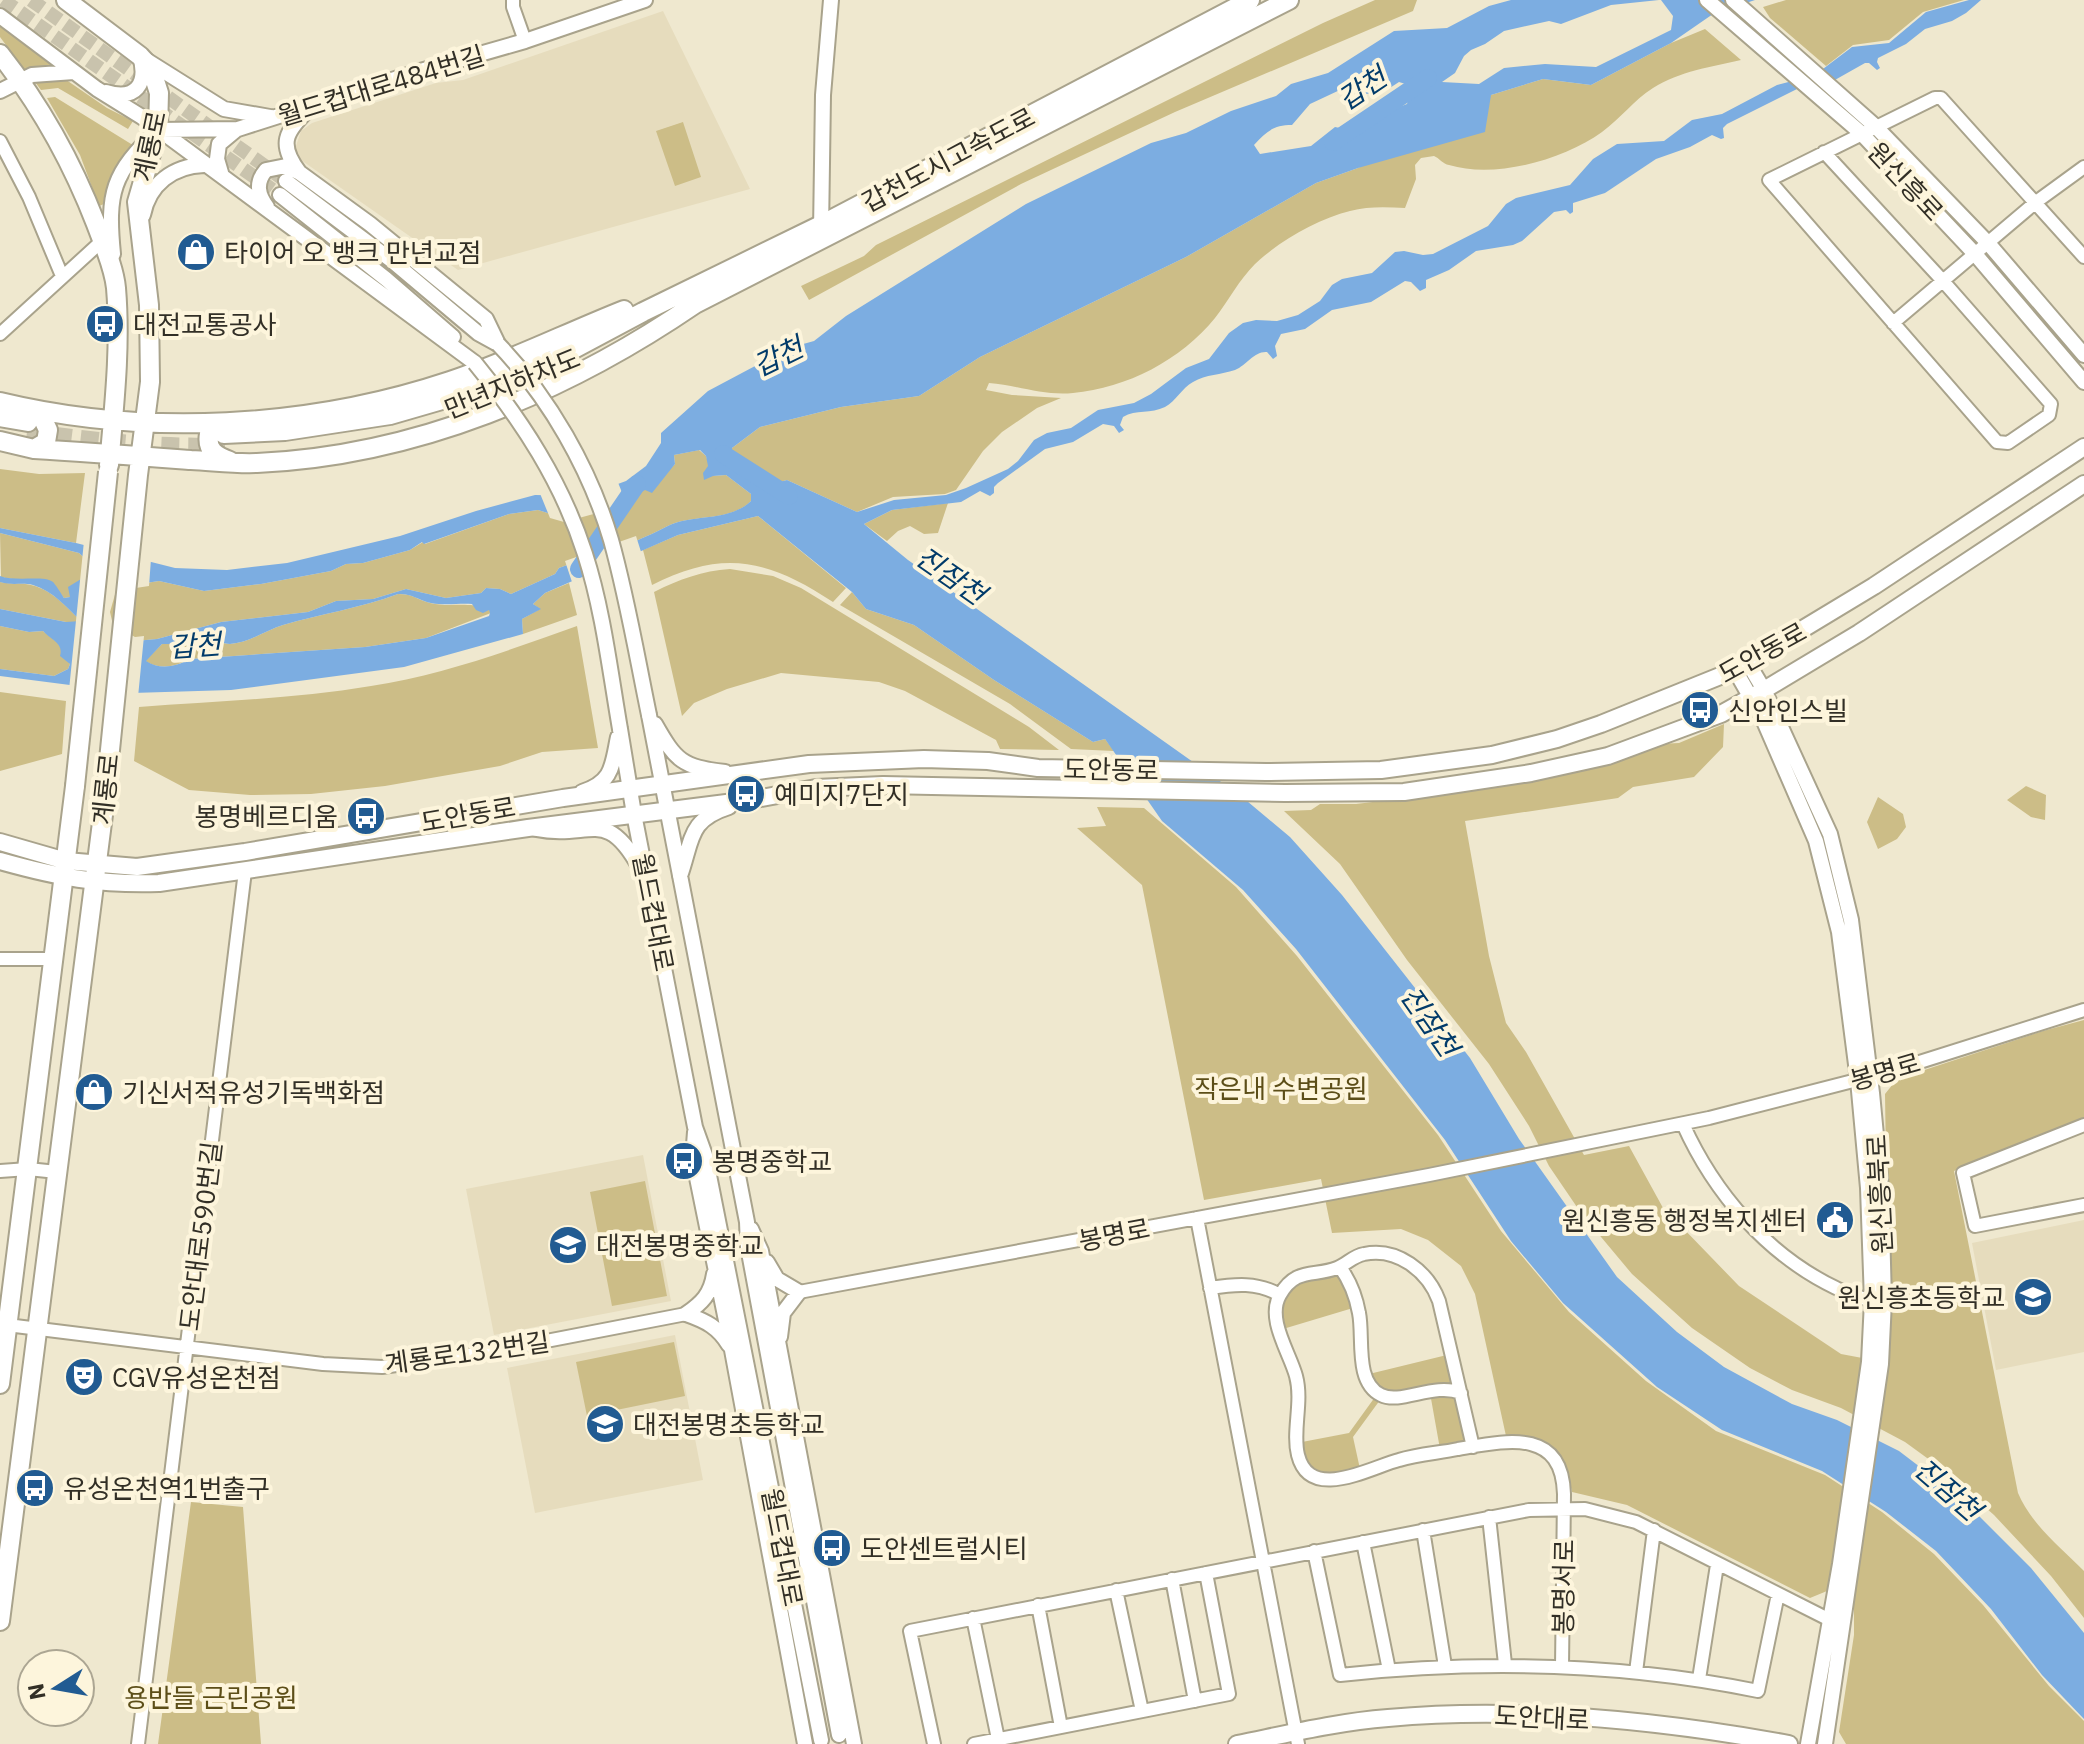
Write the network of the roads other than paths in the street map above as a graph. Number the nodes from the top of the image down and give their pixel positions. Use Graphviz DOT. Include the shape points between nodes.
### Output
graph roads {
  1 [pos="66,0"];
  2 [pos="513,0"];
  3 [pos="645,0"];
  4 [pos="831,0"];
  5 [pos="1250,0"];
  6 [pos="1289,0"];
  7 [pos="1707,0"];
  8 [pos="1733,0"];
  9 [pos="0,16"];
  10 [pos="525,41"];
  11 [pos="0,54"];
  12 [pos="142,61"];
  13 [pos="74,72"];
  14 [pos="21,80"];
  15 [pos="97,89"];
  16 [pos="0,91"];
  17 [pos="312,106"];
  18 [pos="275,118"];
  19 [pos="1875,126"];
  20 [pos="238,129"];
  21 [pos="158,130"];
  22 [pos="1861,133"];
  23 [pos="0,141"];
  24 [pos="1824,152"];
  25 [pos="204,165"];
  26 [pos="2084,167"];
  27 [pos="300,173"];
  28 [pos="222,176"];
  29 [pos="286,181"];
  30 [pos="280,195"];
  31 [pos="2036,202"];
  32 [pos="270,211"];
  33 [pos="139,232"];
  34 [pos="821,232"];
  35 [pos="102,241"];
  36 [pos="1988,243"];
  37 [pos="1975,254"];
  38 [pos="2084,257"];
  39 [pos="62,276"];
  40 [pos="1943,281"];
  41 [pos="116,284"];
  42 [pos="695,304"];
  43 [pos="643,312"];
  44 [pos="1893,323"];
  45 [pos="0,334"];
  46 [pos="498,344"];
  47 [pos="2084,355"];
  48 [pos="475,363"];
  49 [pos="2084,382"];
  50 [pos="0,402"];
  51 [pos="0,417"];
  52 [pos="113,419"];
  53 [pos="146,421"];
  54 [pos="0,426"];
  55 [pos="30,428"];
  56 [pos="0,441"];
  57 [pos="228,442"];
  58 [pos="2084,447"];
  59 [pos="109,463"];
  60 [pos="140,466"];
  61 [pos="2084,484"];
  62 [pos="1742,666"];
  63 [pos="1758,693"];
  64 [pos="649,715"];
  65 [pos="620,729"];
  66 [pos="741,774"];
  67 [pos="662,786"];
  68 [pos="629,790"];
  69 [pos="563,798"];
  70 [pos="750,800"];
  71 [pos="667,811"];
  72 [pos="634,814"];
  73 [pos="528,828"];
  74 [pos="0,842"];
  75 [pos="0,861"];
  76 [pos="65,870"];
  77 [pos="245,871"];
  78 [pos="95,873"];
  79 [pos="680,876"];
  80 [pos="647,881"];
  81 [pos="0,959"];
  82 [pos="54,959"];
  83 [pos="2084,1010"];
  84 [pos="1864,1078"];
  85 [pos="1683,1124"];
  86 [pos="2084,1125"];
  87 [pos="695,1127"];
  88 [pos="28,1169"];
  89 [pos="0,1171"];
  90 [pos="57,1172"];
  91 [pos="2084,1205"];
  92 [pos="1197,1218"];
  93 [pos="747,1222"];
  94 [pos="761,1251"];
  95 [pos="714,1266"];
  96 [pos="1340,1267"];
  97 [pos="1210,1288"];
  98 [pos="799,1292"];
  99 [pos="1280,1295"];
  100 [pos="1872,1301"];
  101 [pos="686,1314"];
  102 [pos="7,1325"];
  103 [pos="38,1330"];
  104 [pos="187,1348"];
  105 [pos="778,1349"];
  106 [pos="732,1350"];
  107 [pos="0,1384"];
  108 [pos="1461,1393"];
  109 [pos="1870,1400"];
  110 [pos="1473,1447"];
  111 [pos="1564,1508"];
  112 [pos="1489,1517"];
  113 [pos="1852,1527"];
  114 [pos="1423,1530"];
  115 [pos="1654,1530"];
  116 [pos="1363,1542"];
  117 [pos="1314,1551"];
  118 [pos="1262,1562"];
  119 [pos="1717,1565"];
  120 [pos="1206,1573"];
  121 [pos="1172,1579"];
  122 [pos="1116,1590"];
  123 [pos="1778,1594"];
  124 [pos="1038,1605"];
  125 [pos="973,1618"];
  126 [pos="1830,1620"];
  127 [pos="0,1621"];
  128 [pos="1505,1664"];
  129 [pos="1445,1666"];
  130 [pos="1562,1667"];
  131 [pos="1389,1670"];
  132 [pos="1636,1672"];
  133 [pos="1699,1679"];
  134 [pos="1195,1701"];
  135 [pos="1142,1711"];
  136 [pos="1061,1727"];
  137 [pos="1297,1738"];
  138 [pos="849,1739"];
  139 [pos="998,1739"];
  140 [pos="821,1740"];
  141 [pos="138,1744"];
  142 [pos="805,1744"];
  143 [pos="934,1744"];
  144 [pos="974,1744"];
  145 [pos="1237,1744"];
  146 [pos="1789,1744"];
  147 [pos="1808,1744"];
  148 [pos="1825,1744"];
  1 -- 12 [label="main road, 계룡로"];
  2 -- 10 [label="street"];
  3 -- 10 [label="street, 월드컵대로484번길"];
  4 -- 34 [label="street"];
  5 -- 34 [label="main road, 갑천도시고속도로"];
  6 -- 34 [label="main road, 갑천도시고속도로"];
  7 -- 22 [label="street, 원신흥로"];
  8 -- 19 [label="street, 원신흥로"];
  9 -- 13 [label="street"];
  10 -- 17 [label="street, 월드컵대로484번길"];
  11 -- 14 [label="main road, 계룡로"];
  12 -- 15 [label="street" via="141,82 132,92 119,95"];
  12 -- 18 [label="street" via="224,109"];
  12 -- 21 [label="main road, 계룡로" via="156,81"];
  13 -- 14 [label="street" via="46,72"];
  13 -- 15 [label="street"];
  14 -- 16 [label="street"];
  14 -- 35 [label="main road, 계룡로" via="56,136"];
  15 -- 21 [label="street"];
  17 -- 18 [label="street, 월드컵대로484번길"];
  17 -- 27 [label="street" via="288,133 288,157"];
  18 -- 20 [label="street, 월드컵대로484번길"];
  19 -- 22 [label="street"];
  19 -- 31 [label="street" via="1941,98"];
  19 -- 36 [label="street, 원신흥로"];
  20 -- 21 [label="street, 월드컵대로484번길"];
  20 -- 28 [label="street" via="219,144"];
  21 -- 25 [label="street"];
  21 -- 33 [label="main road, 계룡로" via="137,202"];
  21 -- 41 [label="street" via="115,181 109,209"];
  22 -- 24 [label="street"];
  22 -- 37 [label="street, 원신흥로"];
  23 -- 39 [label="street"];
  24 -- 40 [label="street"];
  24 -- 44 [label="street" via="1769,180"];
  25 -- 28 [label="street"];
  25 -- 33 [label="street" via="179,169 152,189"];
  26 -- 31 [label="street"];
  27 -- 32 [label="street" via="286,166 262,174 258,187"];
  27 -- 46 [label="street" via="486,319"];
  28 -- 32 [label="street"];
  29 -- 46 [label="street, 월드컵대로"];
  30 -- 48 [label="street, 월드컵대로" via="462,344"];
  31 -- 36 [label="street"];
  31 -- 38 [label="street"];
  32 -- 48 [label="street"];
  33 -- 53 [label="main road, 계룡로" via="149,305"];
  34 -- 42 [label="main road, 갑천도시고속도로"];
  34 -- 43 [label="main road, 갑천도시고속도로"];
  35 -- 39 [label="street"];
  35 -- 41 [label="main road, 계룡로"];
  36 -- 37 [label="street"];
  36 -- 47 [label="street, 원신흥로"];
  37 -- 40 [label="street"];
  37 -- 49 [label="street, 원신흥로"];
  39 -- 45 [label="street"];
  40 -- 44 [label="street"];
  40 -- 44 [label="street" via="2051,404 2049,415 2008,443 1997,442"];
  41 -- 52 [label="main road, 계룡로"];
  42 -- 57 [label="main road, 만년지하차도" via="467,405 345,434 278,443"];
  43 -- 57 [label="main road, 만년지하차도" via="553,360 436,403"];
  46 -- 64 [label="street, 월드컵대로, bridge" via="545,402 589,482 610,537"];
  48 -- 65 [label="street, 월드컵대로, bridge" via="537,447 579,539 595,593"];
  50 -- 55 [label="main road"];
  51 -- 55 [label="main road"];
  52 -- 53 [label="main road"];
  52 -- 55 [label="main road"];
  52 -- 59 [label="main road, 계룡로"];
  53 -- 55 [label="main road" via="113,438"];
  53 -- 57 [label="main road"];
  53 -- 60 [label="main road, 계룡로"];
  54 -- 55 [label="main road"];
  55 -- 56 [label="main road"];
  55 -- 59 [label="main road"];
  57 -- 60 [label="main road"];
  58 -- 62 [label="main road, 도안동로"];
  59 -- 60 [label="main road"];
  59 -- 76 [label="main road, 계룡로, bridge"];
  60 -- 78 [label="main road, 계룡로"];
  61 -- 63 [label="main road, 도안동로" via="1859,633"];
  62 -- 63 [label="street, 원신흥북로"];
  62 -- 66 [label="main road, 도안동로" via="1601,724 1526,747 1381,770 1038,768 988,761 865,760"];
  63 -- 70 [label="main road, 도안동로" via="1721,714 1608,756 1404,792 883,785 816,788"];
  63 -- 84 [label="street, 원신흥북로" via="1816,841 1839,932"];
  64 -- 66 [label="street" via="665,743 687,765"];
  64 -- 67 [label="street, 월드컵대로"];
  65 -- 68 [label="street, 월드컵대로"];
  65 -- 69 [label="street" via="608,777"];
  66 -- 67 [label="main road, 도안동로"];
  67 -- 68 [label="main road, 도안동로"];
  67 -- 71 [label="street, 월드컵대로"];
  68 -- 69 [label="main road, 도안동로"];
  68 -- 72 [label="street, 월드컵대로"];
  69 -- 78 [label="main road, 도안동로"];
  70 -- 71 [label="main road, 도안동로"];
  70 -- 79 [label="street" via="715,811 697,824"];
  71 -- 72 [label="main road, 도안동로"];
  71 -- 79 [label="street, 월드컵대로"];
  72 -- 73 [label="main road, 도안동로"];
  72 -- 80 [label="street, 월드컵대로"];
  73 -- 77 [label="main road, 도안동로"];
  73 -- 80 [label="street" via="612,832 628,847"];
  74 -- 76 [label="main road"];
  75 -- 76 [label="main road"];
  76 -- 78 [label="main road, 도안동로"];
  76 -- 82 [label="main road, 계룡로"];
  77 -- 78 [label="main road, 도안동로" via="118,884"];
  77 -- 104 [label="street, 도안대로590번길"];
  78 -- 90 [label="main road, 계룡로"];
  79 -- 93 [label="street, 월드컵대로"];
  80 -- 87 [label="street, 월드컵대로"];
  81 -- 82 [label="street"];
  82 -- 88 [label="main road, 계룡로"];
  83 -- 84 [label="street, 봉명로"];
  84 -- 85 [label="street, 봉명로"];
  84 -- 100 [label="street, 원신흥북로"];
  84 -- 109 [label="street, 원신흥북로" via="1881,1188 1884,1301"];
  85 -- 92 [label="street, 봉명로"];
  85 -- 100 [label="street" via="1707,1170 1757,1232 1836,1288"];
  86 -- 91 [label="street" via="1963,1173 1975,1226"];
  87 -- 95 [label="street" via="693,1158"];
  87 -- 140 [label="street, 월드컵대로" via="705,1155"];
  88 -- 89 [label="street"];
  88 -- 90 [label="street"];
  88 -- 102 [label="main road, 계룡로"];
  90 -- 103 [label="main road, 계룡로"];
  92 -- 97 [label="street"];
  92 -- 98 [label="street, 봉명로"];
  93 -- 94 [label="street"];
  93 -- 138 [label="street"];
  94 -- 98 [label="street" via="777,1279"];
  94 -- 105 [label="street"];
  95 -- 101 [label="street" via="712,1288"];
  95 -- 106 [label="street"];
  96 -- 99 [label="street" via="1298,1276"];
  96 -- 108 [label="street" via="1353,1257 1384,1253 1423,1275 1439,1301"];
  96 -- 108 [label="street" via="1357,1302 1365,1373 1375,1391 1392,1398 1427,1390"];
  97 -- 99 [label="street" via="1252,1285"];
  97 -- 118 [label="street"];
  98 -- 105 [label="street" via="783,1313"];
  99 -- 110 [label="street" via="1276,1320 1299,1390 1298,1455 1312,1475 1341,1479 1399,1459"];
  100 -- 109 [label="street, 원신흥북로"];
  101 -- 104 [label="street, 계룡로132번길" via="382,1367"];
  101 -- 106 [label="street" via="708,1322"];
  102 -- 103 [label="street, 계룡로132번길"];
  102 -- 107 [label="main road, 계룡로"];
  103 -- 104 [label="street, 계룡로132번길"];
  103 -- 127 [label="main road, 계룡로"];
  104 -- 141 [label="street, 도안대로590번길"];
  105 -- 138 [label="street"];
  106 -- 142 [label="street"];
  108 -- 110 [label="street"];
  109 -- 113 [label="street, 원신흥북로"];
  110 -- 111 [label="street" via="1515,1441 1544,1450 1562,1470"];
  111 -- 112 [label="street, 봉명서로"];
  111 -- 115 [label="street, 봉명서로" via="1612,1514"];
  111 -- 130 [label="street, 봉명서로"];
  112 -- 114 [label="street, 봉명서로"];
  112 -- 128 [label="street"];
  113 -- 126 [label="street, 원신흥북로"];
  113 -- 148 [label="street, 원신흥북로"];
  114 -- 116 [label="street, 봉명서로"];
  114 -- 129 [label="street"];
  115 -- 119 [label="street, 봉명서로"];
  115 -- 132 [label="street"];
  116 -- 117 [label="street, 봉명서로"];
  116 -- 131 [label="street"];
  117 -- 118 [label="street, 봉명서로"];
  117 -- 131 [label="street" via="1340,1675"];
  118 -- 120 [label="street, 봉명서로"];
  118 -- 137 [label="street"];
  119 -- 123 [label="street, 봉명서로"];
  119 -- 133 [label="street"];
  120 -- 121 [label="street, 봉명서로"];
  120 -- 134 [label="street" via="1229,1694"];
  121 -- 122 [label="street, 봉명서로"];
  121 -- 134 [label="street"];
  122 -- 124 [label="street, 봉명서로"];
  122 -- 135 [label="street"];
  123 -- 126 [label="street, 봉명서로"];
  123 -- 133 [label="street" via="1758,1691"];
  124 -- 125 [label="street, 봉명서로"];
  124 -- 136 [label="street"];
  125 -- 139 [label="street"];
  125 -- 143 [label="street, 봉명서로" via="910,1631"];
  126 -- 147 [label="street, 원신흥북로"];
  128 -- 129 [label="street"];
  128 -- 130 [label="street"];
  129 -- 131 [label="street"];
  130 -- 132 [label="street"];
  132 -- 133 [label="street"];
  134 -- 135 [label="street"];
  135 -- 136 [label="street"];
  136 -- 139 [label="street"];
  137 -- 145 [label="main road, 도안대로"];
  137 -- 146 [label="main road, 도안대로" via="1386,1718 1499,1713 1658,1724"];
  139 -- 144 [label="street"];
}
